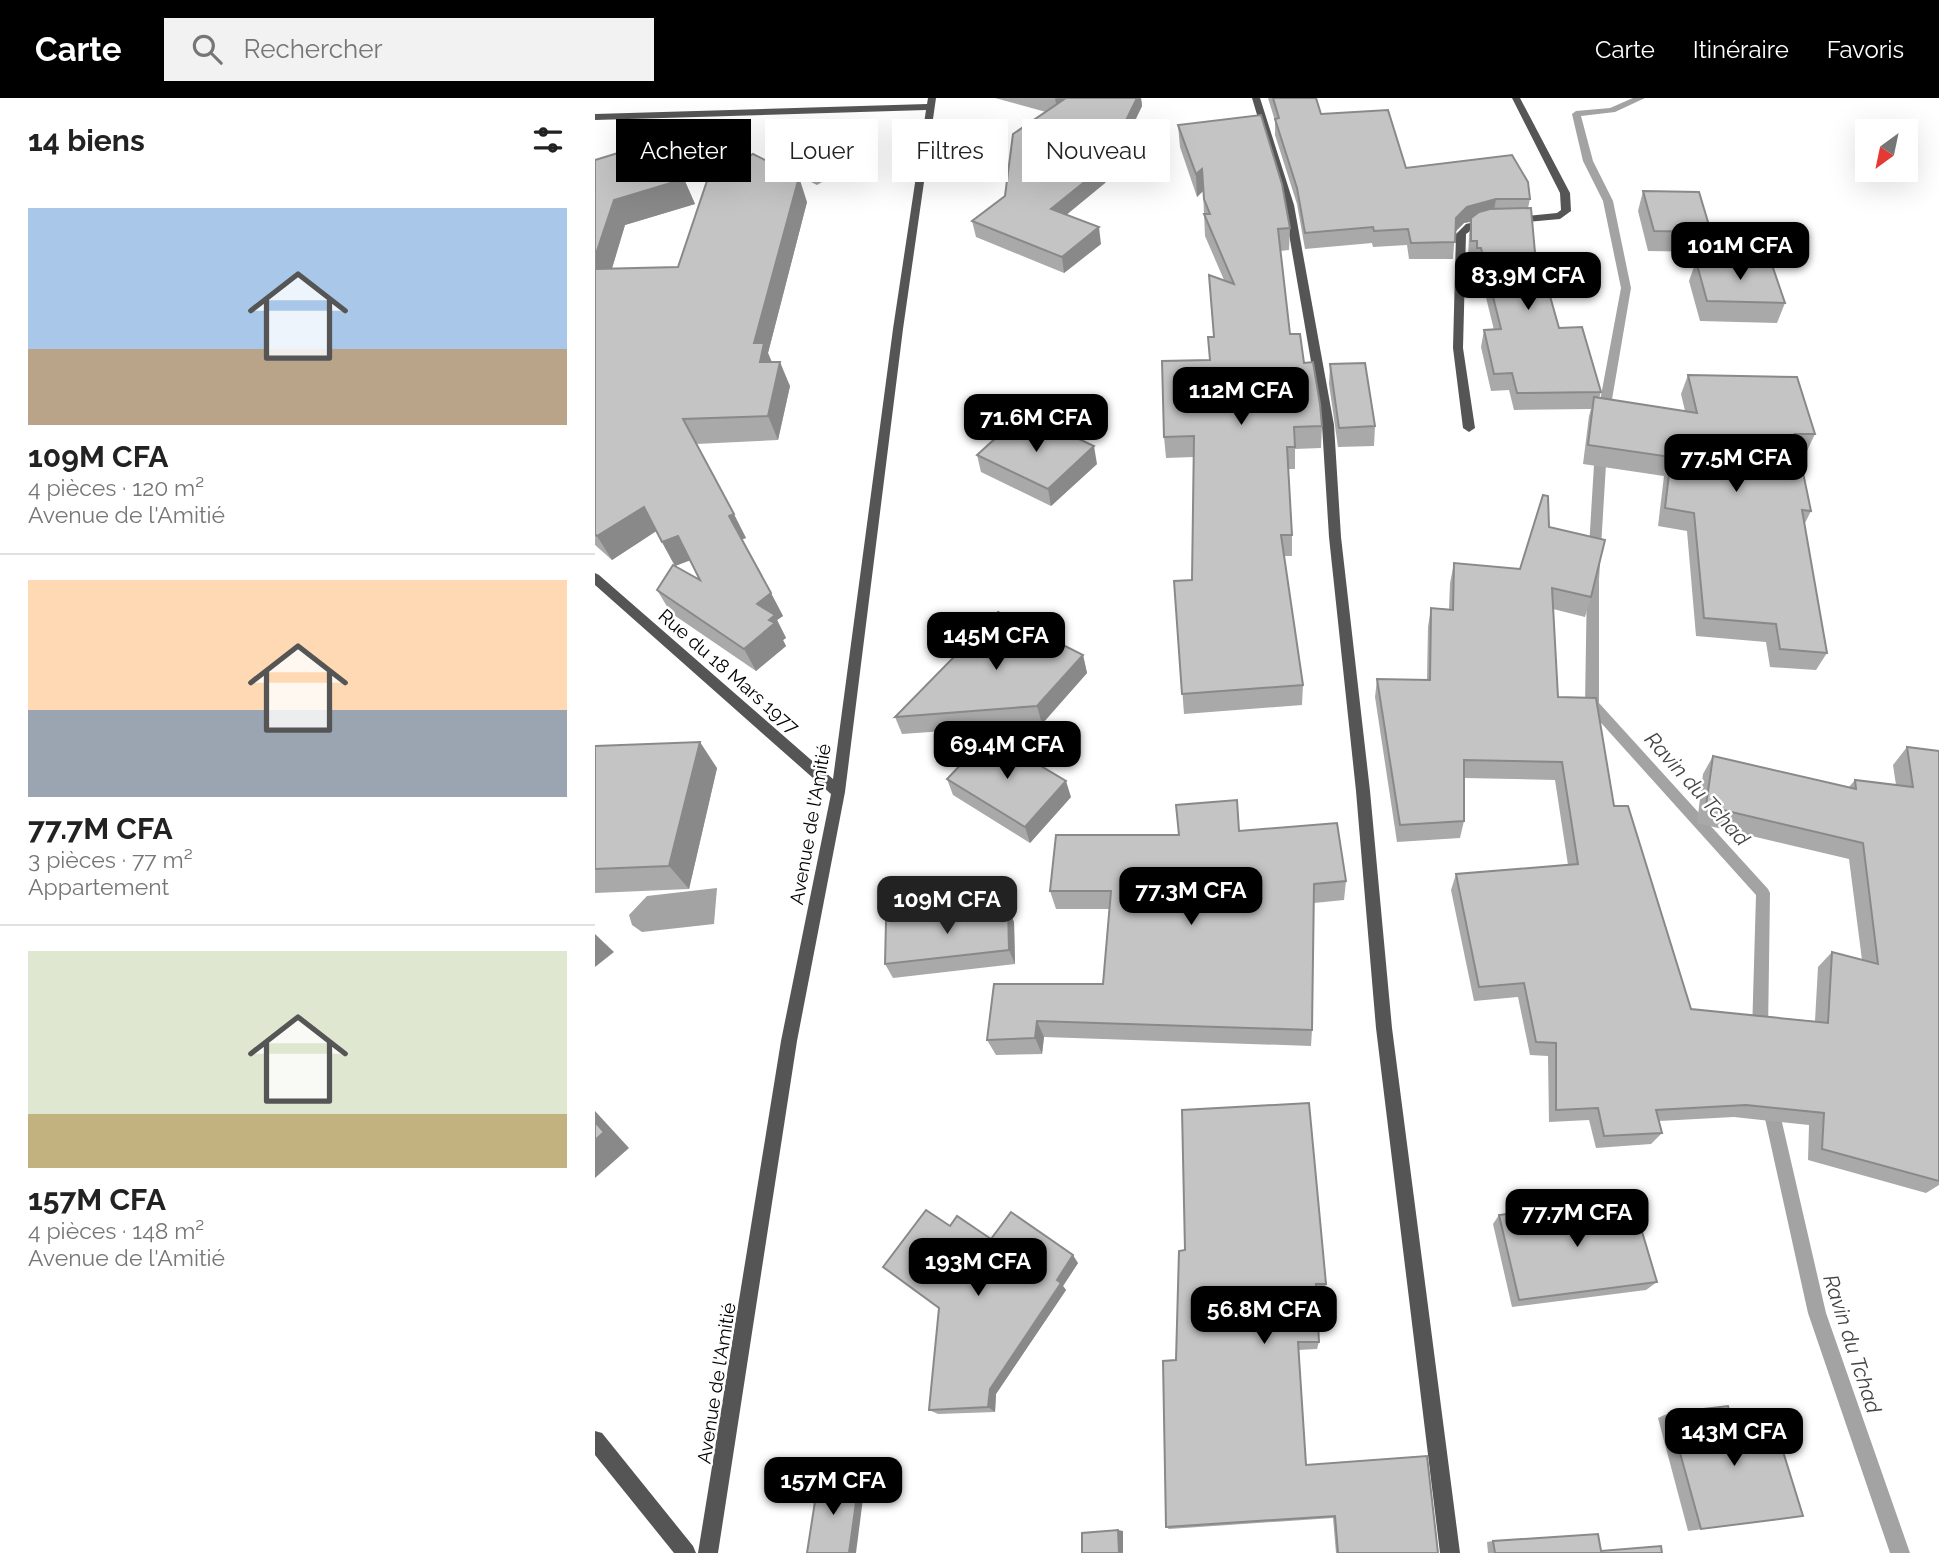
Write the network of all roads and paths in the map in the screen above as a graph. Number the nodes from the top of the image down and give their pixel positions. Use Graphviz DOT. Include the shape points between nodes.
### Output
graph roads {
  1 [pos="1257,98"];
  2 [pos="1516,98"];
  3 [pos="930,103"];
  4 [pos="595,117"];
  5 [pos="1469,428"];
  6 [pos="595,578"];
  7 [pos="838,792"];
  8 [pos="595,1440"];
  9 [pos="686,1553"];
  10 [pos="708,1553"];
  11 [pos="1450,1553"];
  1 -- 11 [label="street" via="1289,205 1328,425 1384,1028"];
  2 -- 5 [label="street" via="1565,193 1566,211 1549,218 1476,223 1461,234 1458,348"];
  3 -- 4 [label="street"];
  3 -- 7 [label="street, Avenue de l'Amitié"];
  6 -- 7 [label="street, Rue du 18 Mars 1977"];
  7 -- 10 [label="street, Avenue de l'Amitié" via="789,1041"];
  8 -- 9 [label="street"];
}
